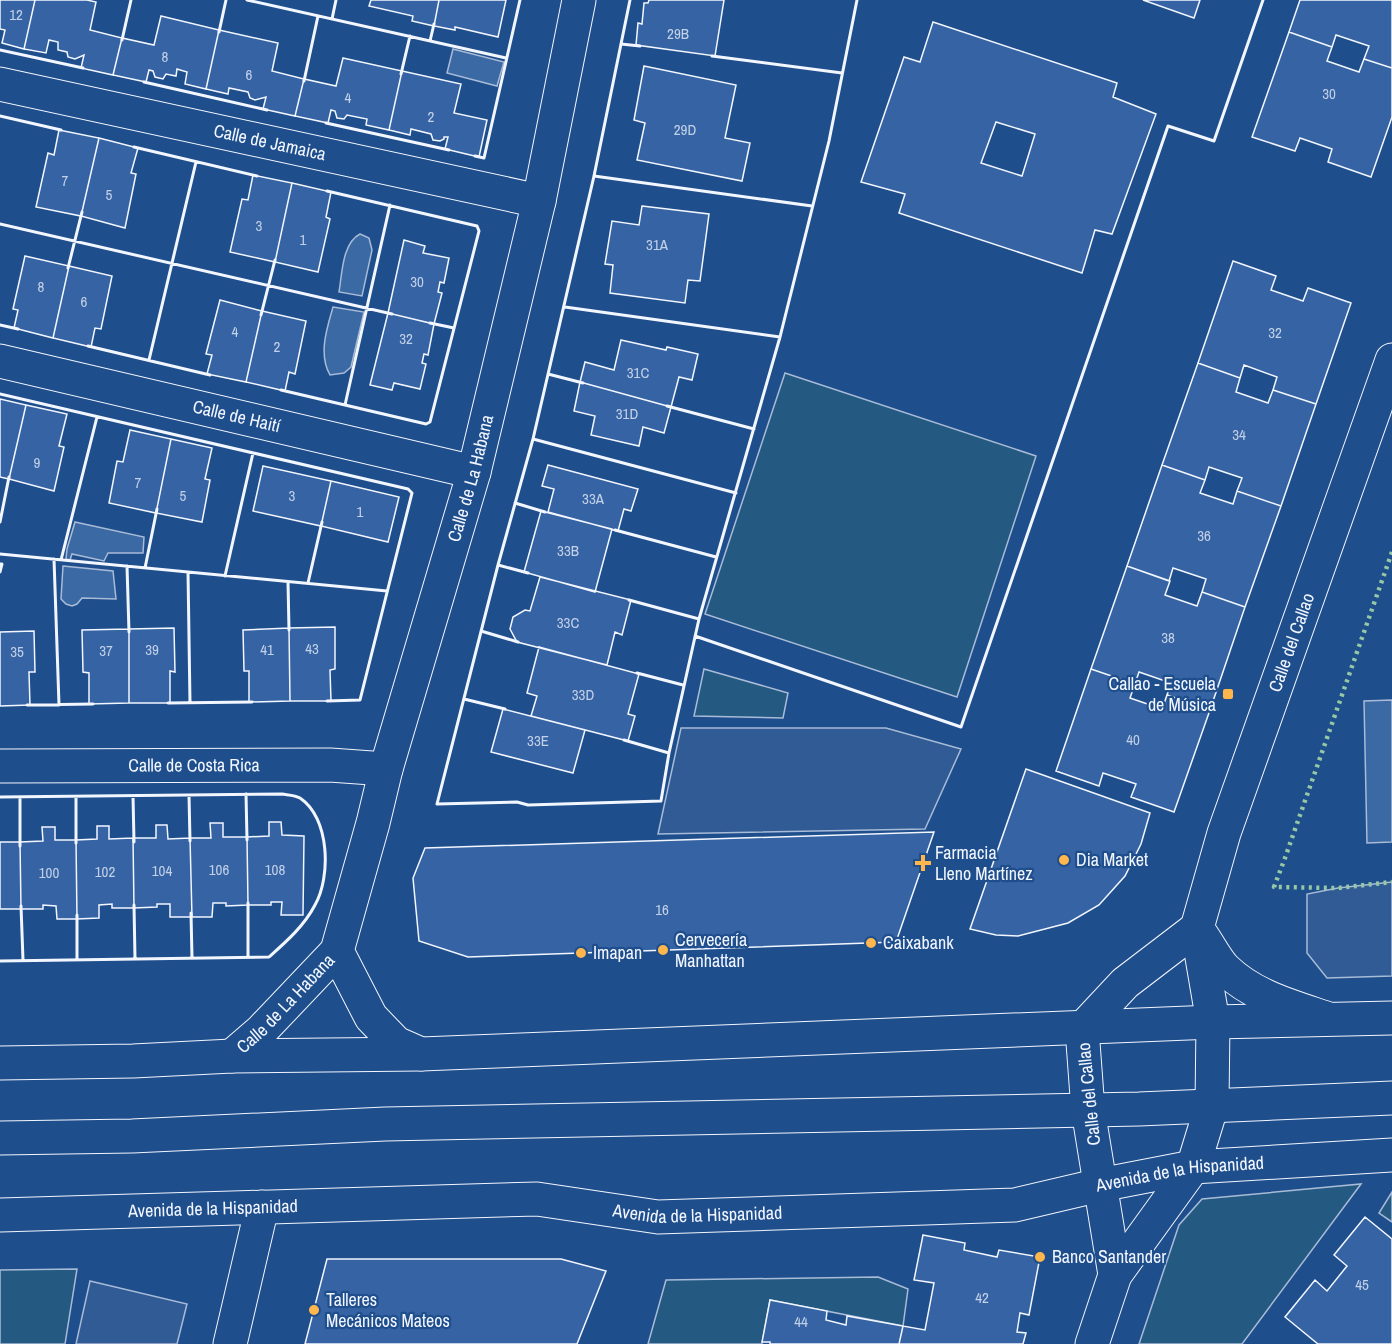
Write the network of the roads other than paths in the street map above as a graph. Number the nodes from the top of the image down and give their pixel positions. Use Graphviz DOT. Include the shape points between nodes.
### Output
graph roads {
  1 [pos="579,0"];
  2 [pos="0,84"];
  3 [pos="539,201"];
  4 [pos="1392,360"];
  5 [pos="0,362"];
  6 [pos="474,472"];
  7 [pos="0,766"];
  8 [pos="386,769"];
  9 [pos="1197,928"];
  10 [pos="338,951"];
  11 [pos="1392,1018"];
  12 [pos="1332,1019"];
  13 [pos="1213,1022"];
  14 [pos="1082,1029"];
  15 [pos="421,1054"];
  16 [pos="232,1056"];
  17 [pos="0,1063"];
  18 [pos="1392,1098"];
  19 [pos="1212,1105"];
  20 [pos="1088,1110"];
  21 [pos="0,1138"];
  22 [pos="1392,1155"];
  23 [pos="1193,1167"];
  24 [pos="1100,1185"];
  25 [pos="262,1207"];
  26 [pos="0,1215"];
  27 [pos="1115,1275"];
  28 [pos="230,1344"];
  29 [pos="1092,1344"];
  1 -- 3 [label="street, Calle de La Habana"];
  2 -- 3 [label="street, Calle de Jamaica"];
  3 -- 6 [label="street, Calle de La Habana"];
  4 -- 9 [label="street, Calle del Callao" via="1224,833"];
  5 -- 6 [label="street, Calle de Haití"];
  6 -- 8 [label="street, Calle de La Habana"];
  7 -- 8 [label="street, Calle de Costa Rica" via="330,765"];
  8 -- 10 [label="street, Calle de La Habana"];
  9 -- 12 [label="street" via="1225,968 1240,980 1271,1000"];
  9 -- 13 [label="street, Calle del Callao"];
  9 -- 14 [label="street, Calle del Callao" via="1125,983"];
  10 -- 15 [label="street, Calle de La Habana" via="371,1017 396,1043"];
  10 -- 16 [label="street, Calle de La Habana"];
  11 -- 12 [label="street"];
  12 -- 13 [label="street"];
  13 -- 14 [label="street"];
  13 -- 19 [label="street, Calle del Callao"];
  14 -- 15 [label="street"];
  14 -- 20 [label="street, Calle del Callao"];
  15 -- 16 [label="street"];
  16 -- 17 [label="street"];
  18 -- 19 [label="street"];
  19 -- 20 [label="street"];
  19 -- 23 [label="street, Calle del Callao"];
  20 -- 21 [label="street" via="385,1124"];
  20 -- 24 [label="street, Calle del Callao"];
  22 -- 23 [label="street, Avenida de la Hispanidad"];
  23 -- 24 [label="street, Avenida de la Hispanidad"];
  23 -- 27 [label="street, Calle del Callao"];
  24 -- 25 [label="street, Avenida de la Hispanidad" via="1015,1205 658,1217 537,1200"];
  24 -- 27 [label="street, Calle del Callao"];
  25 -- 26 [label="street, Avenida de la Hispanidad"];
  25 -- 28 [label="street"];
  27 -- 29 [label="street, Calle del Callao"];
}
